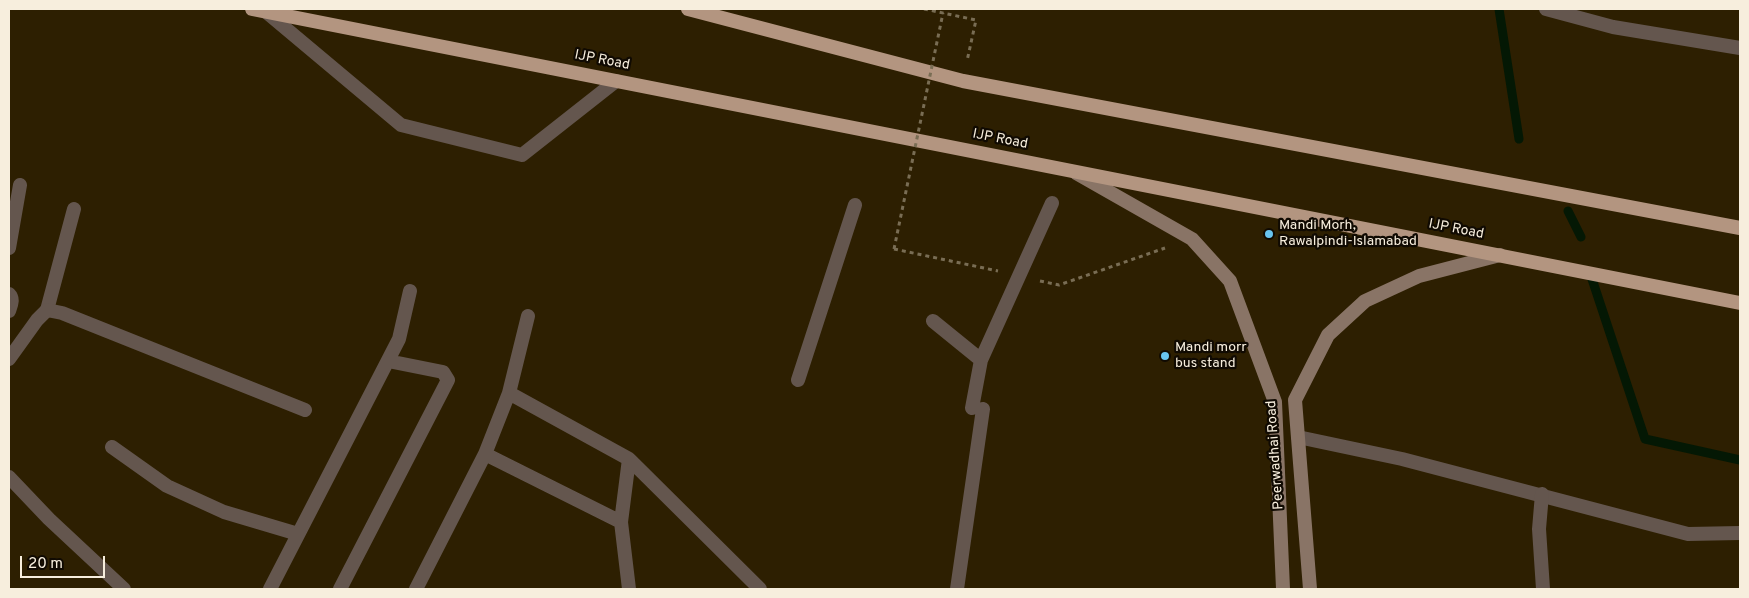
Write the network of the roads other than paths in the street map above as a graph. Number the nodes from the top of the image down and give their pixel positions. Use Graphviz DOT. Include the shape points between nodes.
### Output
graph roads {
  1 [pos="688,9"];
  2 [pos="1549,9"];
  3 [pos="259,10"];
  4 [pos="1740,48"];
  5 [pos="616,81"];
  6 [pos="1073,171"];
  7 [pos="20,185"];
  8 [pos="1052,203"];
  9 [pos="855,205"];
  10 [pos="74,210"];
  11 [pos="1740,228"];
  12 [pos="9,248"];
  13 [pos="1500,255"];
  14 [pos="410,291"];
  15 [pos="9,294"];
  16 [pos="1740,303"];
  17 [pos="47,310"];
  18 [pos="9,311"];
  19 [pos="528,316"];
  20 [pos="933,321"];
  21 [pos="9,358"];
  22 [pos="981,360"];
  23 [pos="388,361"];
  24 [pos="798,380"];
  25 [pos="509,393"];
  26 [pos="305,410"];
  27 [pos="1298,437"];
  28 [pos="112,447"];
  29 [pos="485,454"];
  30 [pos="629,459"];
  31 [pos="9,477"];
  32 [pos="1542,494"];
  33 [pos="621,522"];
  34 [pos="1740,533"];
  35 [pos="298,534"];
  36 [pos="124,589"];
  37 [pos="270,589"];
  38 [pos="340,589"];
  39 [pos="416,589"];
  40 [pos="628,589"];
  41 [pos="760,589"];
  42 [pos="957,589"];
  43 [pos="1282,589"];
  44 [pos="1310,589"];
  45 [pos="1542,589"];
  1 -- 11 [label="highway" via="963,81"];
  2 -- 4 [label="street" via="1613,27"];
  3 -- 5 [label="highway, IJP Road"];
  3 -- 5 [label="street" via="401,125 522,155"];
  5 -- 6 [label="highway, IJP Road"];
  6 -- 13 [label="highway, IJP Road"];
  6 -- 43 [label="main road, Peerwadhai Road" via="1192,239 1230,281 1275,402"];
  7 -- 12 [label="street"];
  8 -- 22 [label="street"];
  9 -- 24 [label="street"];
  10 -- 17 [label="street"];
  13 -- 16 [label="highway, IJP Road"];
  13 -- 27 [label="main road" via="1419,276 1365,301 1328,335 1295,400"];
  14 -- 23 [label="street" via="399,339"];
  15 -- 18 [label="street" via="12,302"];
  17 -- 21 [label="street"];
  17 -- 26 [label="street" via="71,316"];
  19 -- 25 [label="street"];
  20 -- 22 [label="street"];
  22 -- 42 [label="street"];
  23 -- 35 [label="street"];
  23 -- 38 [label="street" via="443,372 448,380"];
  25 -- 29 [label="street"];
  25 -- 30 [label="street"];
  27 -- 32 [label="street"];
  27 -- 44 [label="main road"];
  28 -- 35 [label="street" via="167,486 224,512"];
  29 -- 33 [label="street"];
  29 -- 39 [label="street"];
  30 -- 33 [label="street"];
  30 -- 41 [label="street"];
  31 -- 36 [label="street"];
  32 -- 34 [label="street" via="1688,534"];
  32 -- 45 [label="street" via="1539,529"];
  33 -- 40 [label="street"];
  35 -- 37 [label="street"];
}
